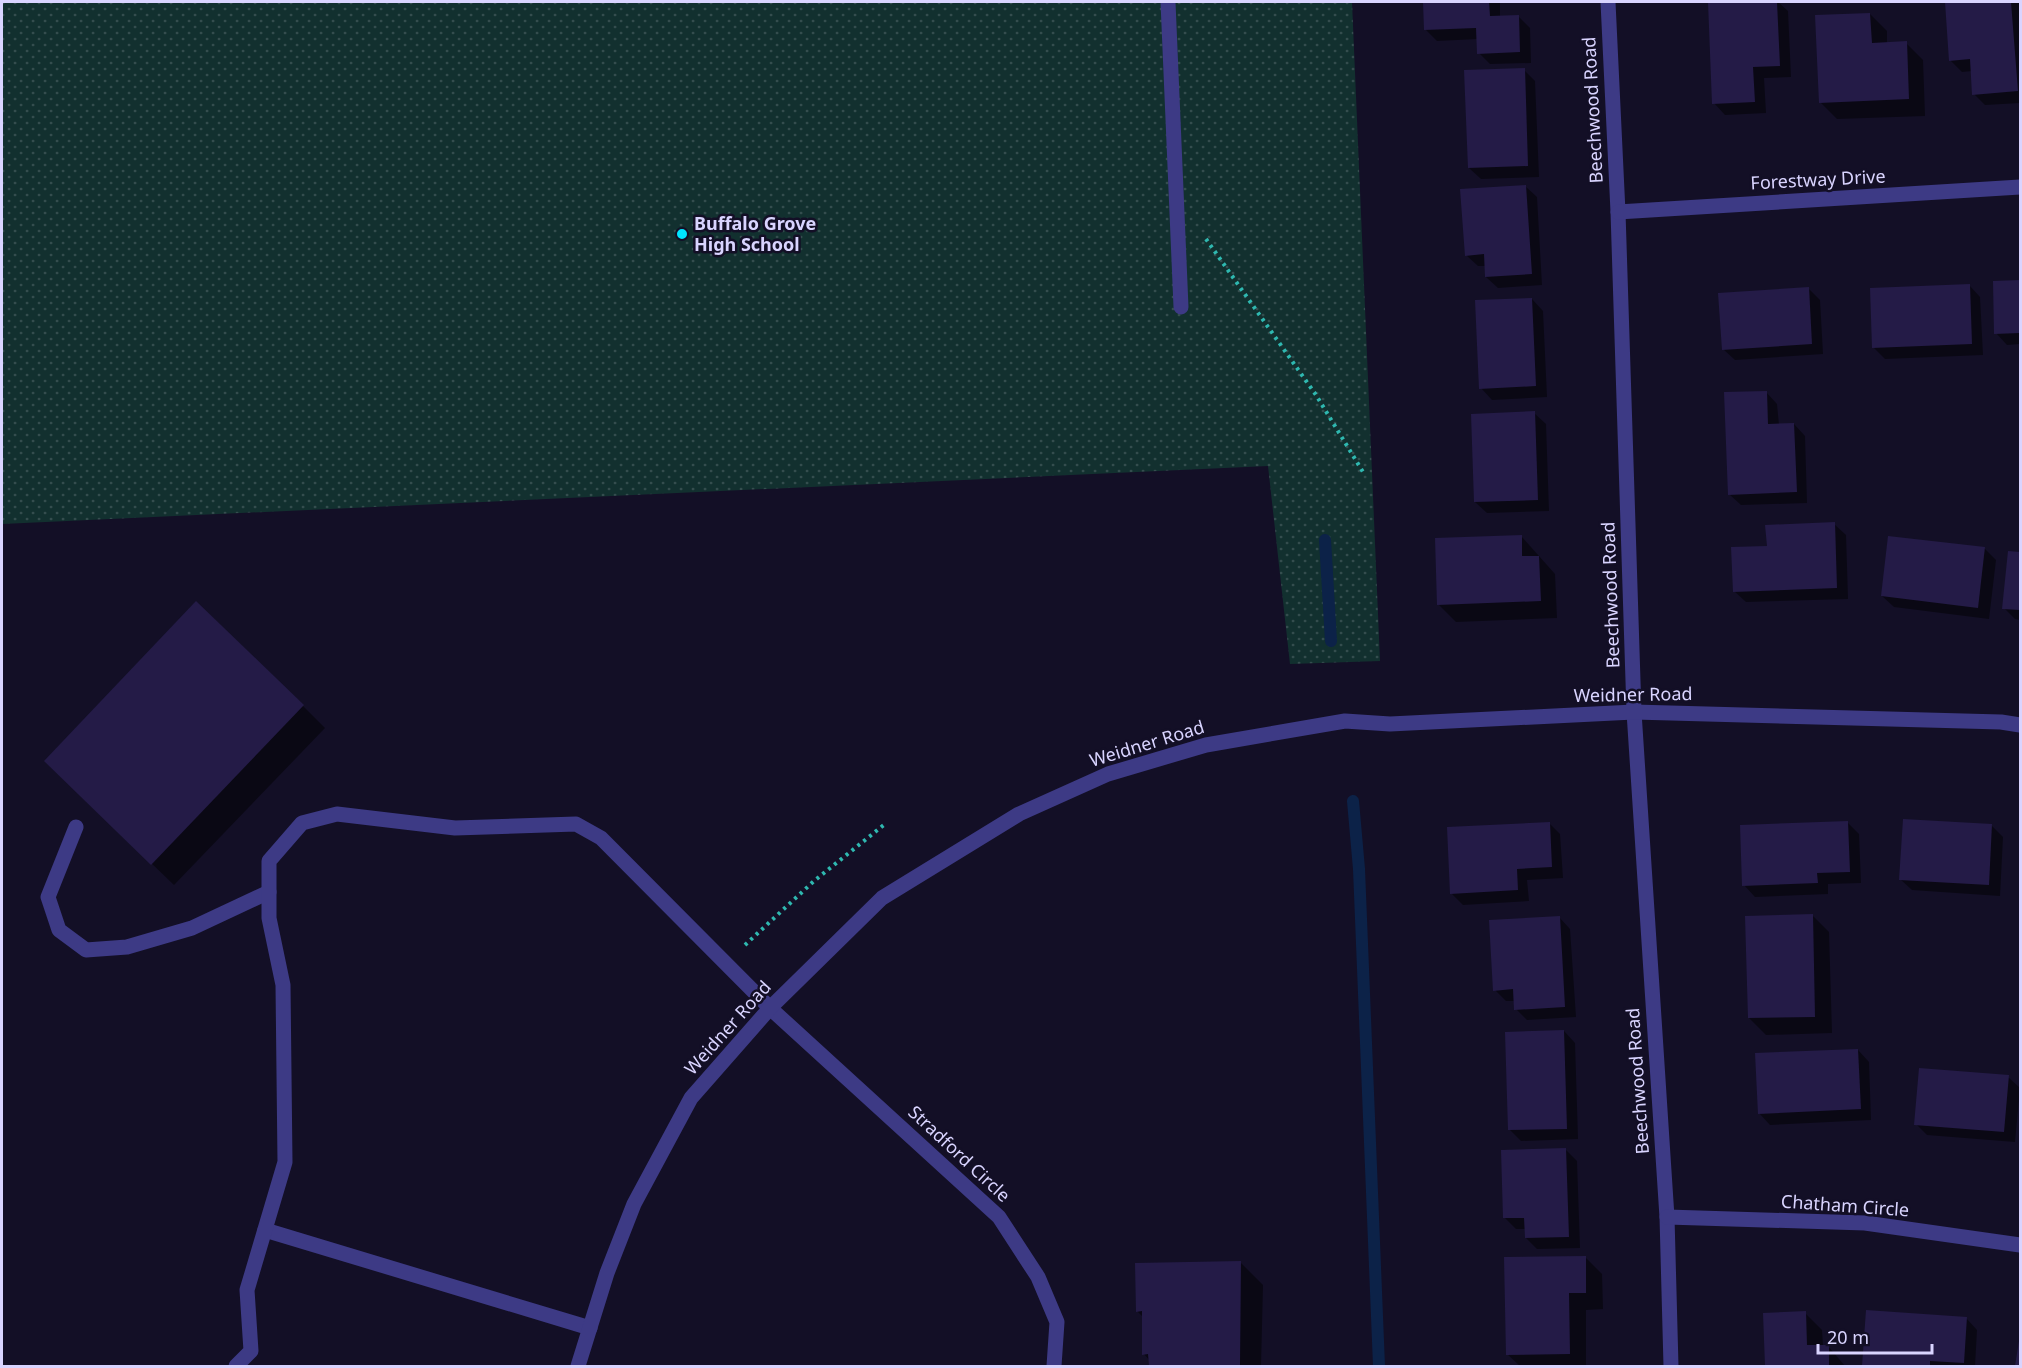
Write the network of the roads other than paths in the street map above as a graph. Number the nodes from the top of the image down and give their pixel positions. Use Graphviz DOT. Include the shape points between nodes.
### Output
graph roads {
  1 [pos="1168,2"];
  2 [pos="1608,2"];
  3 [pos="2020,187"];
  4 [pos="1618,212"];
  5 [pos="1181,307"];
  6 [pos="1634,712"];
  7 [pos="2020,725"];
  8 [pos="75,827"];
  9 [pos="269,892"];
  10 [pos="770,1008"];
  11 [pos="1667,1217"];
  12 [pos="265,1230"];
  13 [pos="2020,1245"];
  14 [pos="590,1328"];
  15 [pos="236,1366"];
  16 [pos="578,1366"];
  17 [pos="1054,1366"];
  18 [pos="1671,1366"];
  1 -- 5 [label="street"];
  2 -- 4 [label="street, Beechwood Road"];
  3 -- 4 [label="street, Forestway Drive"];
  4 -- 6 [label="street, Beechwood Road"];
  6 -- 7 [label="street, Weidner Road"];
  6 -- 10 [label="street, Weidner Road" via="1390,724 1345,721 1206,745 1108,774 1019,814 882,898"];
  6 -- 11 [label="street, Beechwood Road"];
  8 -- 9 [label="street" via="48,897 59,930 86,950 127,947 192,928"];
  9 -- 10 [label="street, Stradford Circle" via="269,861 302,823 337,814 455,828 576,824 601,838"];
  9 -- 12 [label="street, Stradford Circle" via="268,918 283,985 285,1162"];
  10 -- 14 [label="street, Weidner Road" via="691,1098 634,1204"];
  10 -- 17 [label="street, Stradford Circle" via="999,1217 1038,1277 1057,1322"];
  11 -- 13 [label="street, Chatham Circle" via="1865,1223"];
  11 -- 18 [label="street, Beechwood Road"];
  12 -- 14 [label="street"];
  12 -- 15 [label="street, Stradford Circle" via="247,1290 251,1351"];
  14 -- 16 [label="street, Weidner Road"];
}
